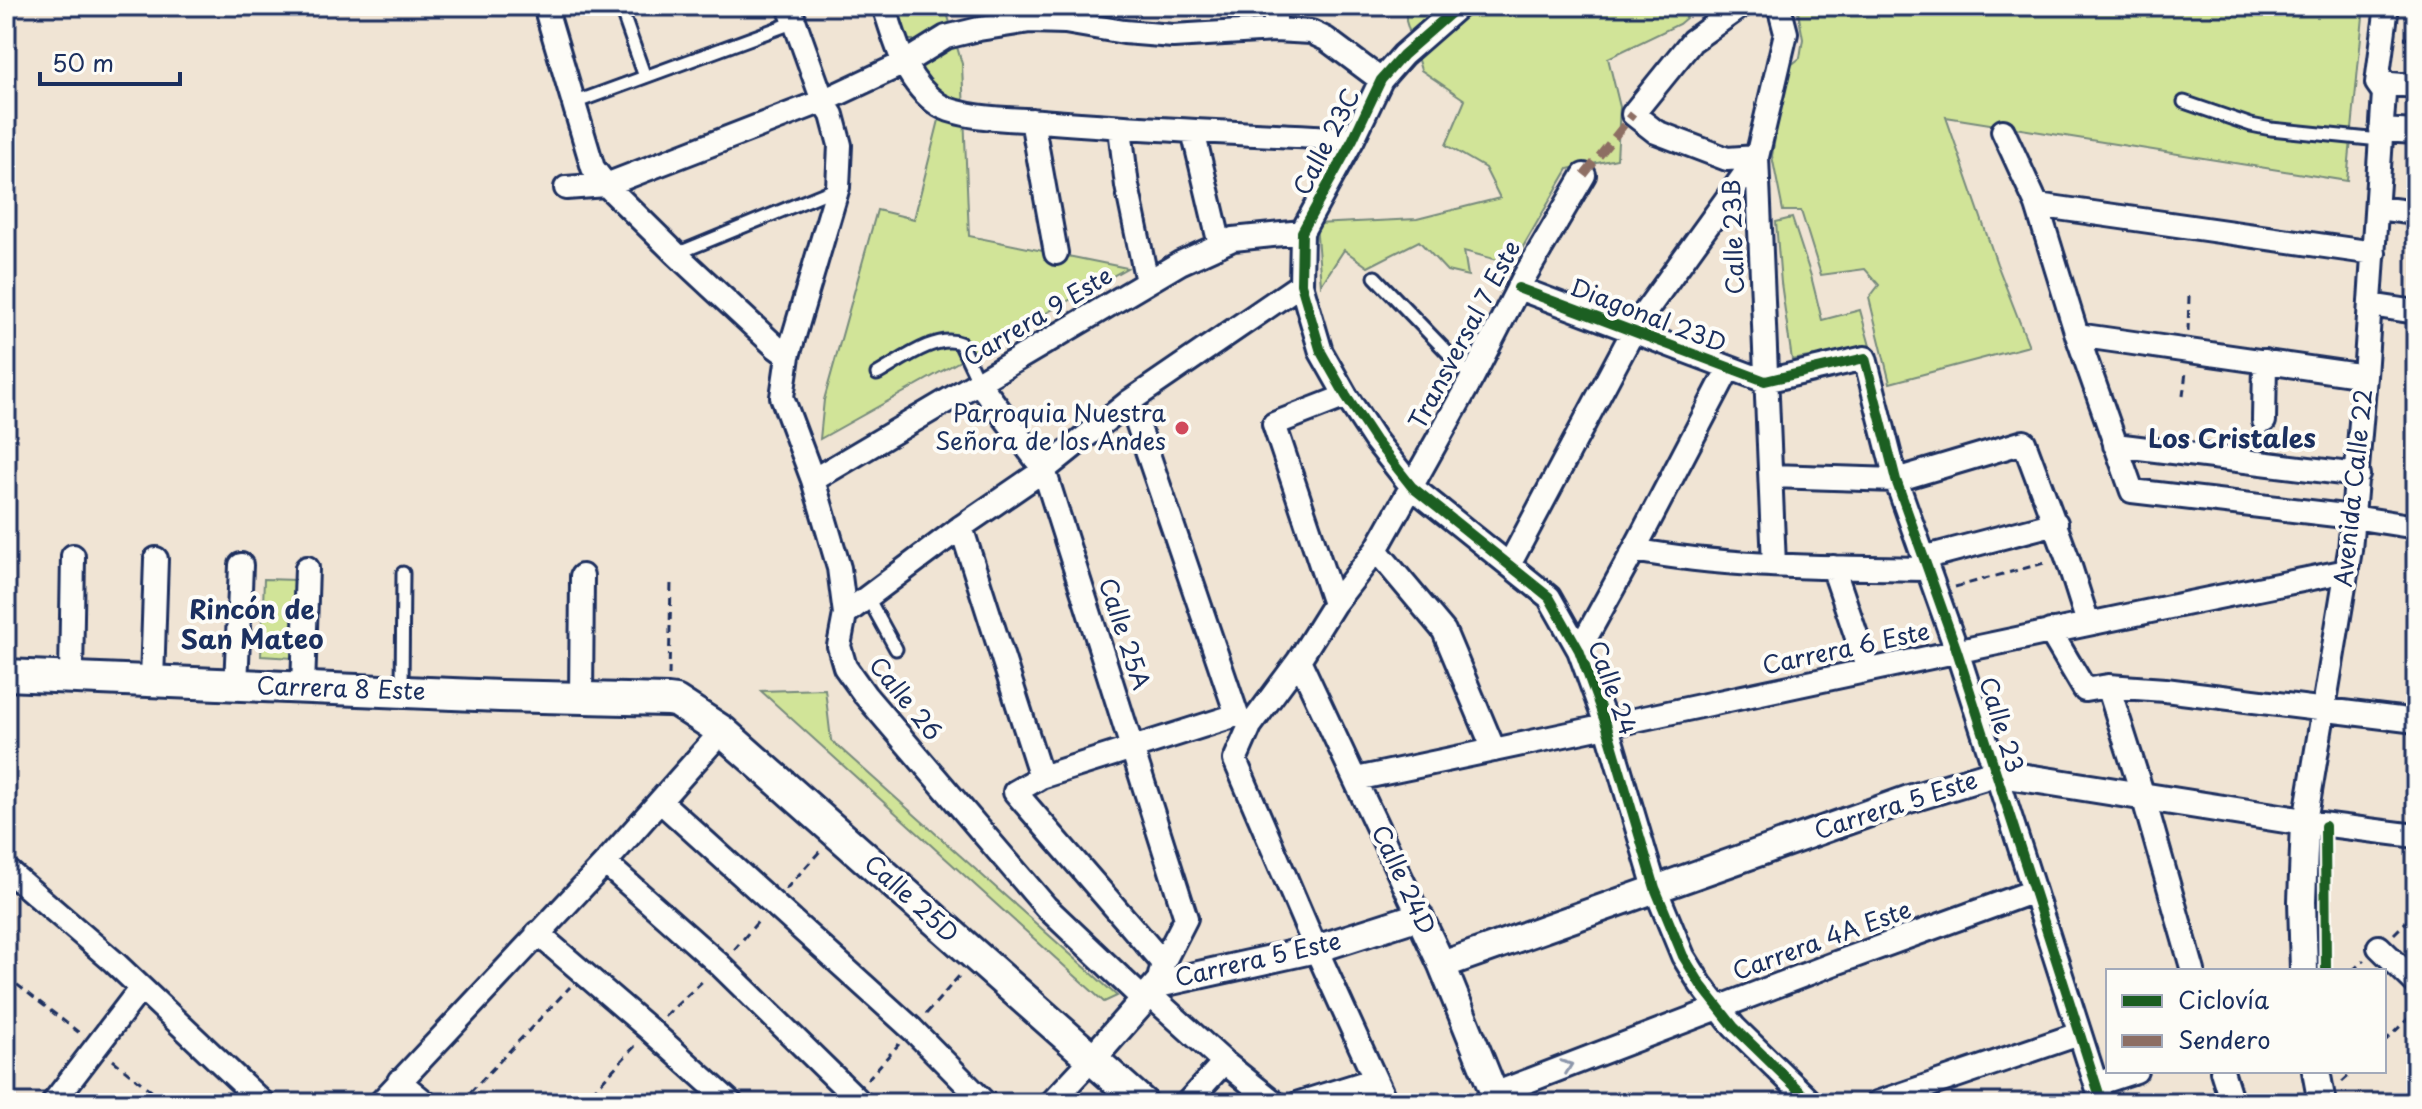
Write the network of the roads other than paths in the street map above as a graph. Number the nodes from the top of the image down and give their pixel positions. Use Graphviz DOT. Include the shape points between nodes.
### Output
graph roads {
  1 [pos="545,6"];
  2 [pos="620,6"];
  3 [pos="884,6"];
  4 [pos="1275,6"];
  5 [pos="1459,6"];
  6 [pos="1741,6"];
  7 [pos="1779,6"];
  8 [pos="2387,6"];
  9 [pos="792,14"];
  10 [pos="1275,30"];
  11 [pos="904,63"];
  12 [pos="645,77"];
  13 [pos="1381,80"];
  14 [pos="2377,83"];
  15 [pos="2416,86"];
  16 [pos="823,101"];
  17 [pos="2184,102"];
  18 [pos="574,103"];
  19 [pos="1032,120"];
  20 [pos="1120,128"];
  21 [pos="1193,131"];
  22 [pos="2003,131"];
  23 [pos="2416,132"];
  24 [pos="2380,135"];
  25 [pos="1353,139"];
  26 [pos="1757,157"];
  27 [pos="1584,175"];
  28 [pos="606,185"];
  29 [pos="838,187"];
  30 [pos="566,188"];
  31 [pos="2037,205"];
  32 [pos="2377,208"];
  33 [pos="2416,213"];
  34 [pos="1302,232"];
  35 [pos="1220,245"];
  36 [pos="1056,253"];
  37 [pos="2374,253"];
  38 [pos="676,254"];
  39 [pos="1375,277"];
  40 [pos="1147,282"];
  41 [pos="1301,284"];
  42 [pos="1518,288"];
  43 [pos="2370,305"];
  44 [pos="2413,311"];
  45 [pos="1633,332"];
  46 [pos="2416,334"];
  47 [pos="2077,335"];
  48 [pos="788,356"];
  49 [pos="2265,361"];
  50 [pos="1729,368"];
  51 [pos="877,374"];
  52 [pos="2365,376"];
  53 [pos="1472,378"];
  54 [pos="1765,381"];
  55 [pos="979,383"];
  56 [pos="1346,396"];
  57 [pos="1130,401"];
  58 [pos="2264,421"];
  59 [pos="2115,445"];
  60 [pos="1044,470"];
  61 [pos="2358,475"];
  62 [pos="1771,476"];
  63 [pos="813,480"];
  64 [pos="1896,480"];
  65 [pos="1412,487"];
  66 [pos="2353,517"];
  67 [pos="2056,523"];
  68 [pos="961,527"];
  69 [pos="2416,527"];
  70 [pos="1376,550"];
  71 [pos="1634,550"];
  72 [pos="73,556"];
  73 [pos="156,559"];
  74 [pos="1925,563"];
  75 [pos="241,565"];
  76 [pos="1509,565"];
  77 [pos="1774,565"];
  78 [pos="1833,567"];
  79 [pos="307,568"];
  80 [pos="2347,571"];
  81 [pos="403,573"];
  82 [pos="582,576"];
  83 [pos="868,598"];
  84 [pos="1334,604"];
  85 [pos="845,614"];
  86 [pos="2088,623"];
  87 [pos="2050,631"];
  88 [pos="896,649"];
  89 [pos="1579,650"];
  90 [pos="1957,651"];
  91 [pos="1299,660"];
  92 [pos="1868,670"];
  93 [pos="6,675"];
  94 [pos="71,677"];
  95 [pos="152,681"];
  96 [pos="236,686"];
  97 [pos="2108,686"];
  98 [pos="303,688"];
  99 [pos="402,691"];
  100 [pos="581,699"];
  101 [pos="672,700"];
  102 [pos="2324,710"];
  103 [pos="1244,720"];
  104 [pos="2416,721"];
  105 [pos="1607,727"];
  106 [pos="722,731"];
  107 [pos="1133,746"];
  108 [pos="1494,750"];
  109 [pos="1995,773"];
  110 [pos="1041,777"];
  111 [pos="1356,779"];
  112 [pos="2143,796"];
  113 [pos="660,801"];
  114 [pos="2305,822"];
  115 [pos="2416,836"];
  116 [pos="605,863"];
  117 [pos="6,869"];
  118 [pos="1655,888"];
  119 [pos="2034,891"];
  120 [pos="1419,916"];
  121 [pos="537,933"];
  122 [pos="2379,947"];
  123 [pos="1316,949"];
  124 [pos="1442,965"];
  125 [pos="2192,969"];
  126 [pos="2304,969"];
  127 [pos="2416,983"];
  128 [pos="1153,985"];
  129 [pos="141,988"];
  130 [pos="1718,1008"];
  131 [pos="2079,1034"];
  132 [pos="1092,1059"];
  133 [pos="1224,1062"];
  134 [pos="2133,1073"];
  135 [pos="2223,1073"];
  136 [pos="2317,1073"];
  137 [pos="1373,1080"];
  138 [pos="399,1081"];
  139 [pos="2099,1098"];
  140 [pos="1496,1099"];
  141 [pos="2331,1099"];
  142 [pos="53,1103"];
  143 [pos="263,1103"];
  144 [pos="380,1103"];
  145 [pos="426,1103"];
  146 [pos="731,1103"];
  147 [pos="861,1103"];
  148 [pos="985,1103"];
  149 [pos="1051,1103"];
  150 [pos="1142,1103"];
  151 [pos="1187,1103"];
  152 [pos="1274,1103"];
  153 [pos="1299,1103"];
  154 [pos="1386,1103"];
  155 [pos="1812,1103"];
  156 [pos="1877,1103"];
  157 [pos="2232,1103"];
  1 -- 18 [label="street"];
  2 -- 12 [label="lane"];
  3 -- 11 [label="street"];
  4 -- 10 [label="street"];
  5 -- 13 [label="street, Calle 23C"];
  6 -- 26 [label="street" via="1692,41 1633,114 1656,132 1727,159"];
  7 -- 26 [label="street, Calle 23B" via="1786,33"];
  8 -- 14 [label="street, Avenida Calle 22"];
  9 -- 12 [label="lane"];
  9 -- 16 [label="street"];
  10 -- 11 [label="street" via="1173,36 1030,21 946,37"];
  10 -- 13 [label="street" via="1311,32 1326,39"];
  11 -- 16 [label="street"];
  11 -- 19 [label="street" via="919,89 942,107 975,116"];
  12 -- 18 [label="lane"];
  13 -- 25 [label="street, Calle 23C"];
  14 -- 15 [label="street"];
  14 -- 24 [label="street, Avenida Calle 22" via="2384,93"];
  16 -- 28 [label="street"];
  16 -- 29 [label="street, Calle 26" via="840,145"];
  17 -- 24 [label="lane" via="2271,129"];
  18 -- 28 [label="street" via="593,168"];
  19 -- 20 [label="street"];
  19 -- 36 [label="street"];
  20 -- 21 [label="street"];
  20 -- 40 [label="street"];
  21 -- 25 [label="street"];
  21 -- 35 [label="street"];
  22 -- 31 [label="street"];
  23 -- 24 [label="street"];
  24 -- 32 [label="street, Avenida Calle 22"];
  25 -- 34 [label="street, Calle 23C"];
  26 -- 45 [label="street"];
  26 -- 54 [label="street, Calle 23B"];
  27 -- 42 [label="street, Transversal 7 Este"];
  28 -- 30 [label="street"];
  28 -- 38 [label="street"];
  29 -- 38 [label="lane"];
  29 -- 48 [label="street, Calle 26"];
  31 -- 37 [label="street"];
  31 -- 47 [label="street"];
  32 -- 33 [label="street"];
  32 -- 37 [label="street, Avenida Calle 22"];
  34 -- 35 [label="street, Carrera 9 Este"];
  34 -- 41 [label="street, Calle 24"];
  35 -- 40 [label="street, Carrera 9 Este"];
  37 -- 43 [label="street, Avenida Calle 22"];
  38 -- 48 [label="street"];
  39 -- 53 [label="lane"];
  40 -- 55 [label="street, Carrera 9 Este"];
  41 -- 56 [label="street, Calle 24" via="1321,352"];
  41 -- 57 [label="street"];
  42 -- 45 [label="street, Diagonal 23D"];
  42 -- 53 [label="street, Transversal 7 Este"];
  43 -- 44 [label="street"];
  43 -- 52 [label="street, Avenida Calle 22"];
  44 -- 46 [label="street"];
  45 -- 50 [label="street, Diagonal 23D"];
  45 -- 76 [label="street"];
  47 -- 49 [label="street"];
  47 -- 59 [label="street"];
  48 -- 63 [label="street, Calle 26" via="782,397"];
  49 -- 52 [label="street"];
  49 -- 58 [label="street"];
  50 -- 54 [label="street, Diagonal 23D"];
  50 -- 71 [label="street"];
  51 -- 55 [label="lane" via="938,340 952,340 960,343"];
  52 -- 61 [label="street, Avenida Calle 22"];
  53 -- 65 [label="street, Transversal 7 Este"];
  54 -- 62 [label="street, Calle 23B"];
  54 -- 64 [label="street, Calle 23" via="1865,358"];
  55 -- 60 [label="street, Calle 25A"];
  55 -- 63 [label="street, Carrera 9 Este"];
  56 -- 65 [label="street, Calle 24"];
  56 -- 84 [label="street" via="1274,424"];
  57 -- 60 [label="street"];
  57 -- 103 [label="street"];
  59 -- 61 [label="street"];
  59 -- 66 [label="street" via="2132,491"];
  60 -- 68 [label="street"];
  60 -- 107 [label="street, Calle 25A"];
  61 -- 66 [label="street, Avenida Calle 22"];
  62 -- 64 [label="street"];
  62 -- 77 [label="street, Calle 23B"];
  63 -- 85 [label="street, Calle 26" via="839,568"];
  64 -- 67 [label="street" via="2024,442"];
  64 -- 74 [label="street, Calle 23"];
  65 -- 70 [label="street, Transversal 7 Este"];
  65 -- 76 [label="street, Calle 24"];
  66 -- 69 [label="street"];
  66 -- 80 [label="street, Avenida Calle 22"];
  67 -- 74 [label="street"];
  67 -- 86 [label="street"];
  68 -- 83 [label="street"];
  68 -- 110 [label="street"];
  70 -- 84 [label="street, Transversal 7 Este"];
  70 -- 108 [label="street" via="1444,631"];
  71 -- 77 [label="street"];
  71 -- 89 [label="street"];
  72 -- 94 [label="street"];
  73 -- 95 [label="street"];
  74 -- 78 [label="street"];
  74 -- 90 [label="street, Calle 23"];
  75 -- 96 [label="street"];
  76 -- 89 [label="street, Calle 24" via="1549,597"];
  77 -- 78 [label="street"];
  78 -- 92 [label="street"];
  79 -- 98 [label="street"];
  80 -- 86 [label="street, Carrera 6 Este"];
  80 -- 102 [label="street, Avenida Calle 22"];
  81 -- 99 [label="lane"];
  82 -- 100 [label="street"];
  83 -- 85 [label="street"];
  83 -- 88 [label="lane"];
  84 -- 91 [label="street, Transversal 7 Este"];
  85 -- 128 [label="street, Calle 26" via="839,646 845,667 865,695 1046,907"];
  86 -- 87 [label="street, Carrera 6 Este"];
  87 -- 90 [label="street, Carrera 6 Este"];
  87 -- 97 [label="street" via="2085,690"];
  89 -- 105 [label="street, Calle 24"];
  90 -- 92 [label="street, Carrera 6 Este"];
  90 -- 109 [label="street, Calle 23"];
  91 -- 103 [label="street, Transversal 7 Este"];
  91 -- 111 [label="street, Calle 24D"];
  92 -- 105 [label="street, Carrera 6 Este"];
  93 -- 94 [label="main road, Carrera 8 Este"];
  94 -- 95 [label="main road, Carrera 8 Este"];
  95 -- 96 [label="main road, Carrera 8 Este"];
  96 -- 98 [label="main road, Carrera 8 Este"];
  97 -- 102 [label="street"];
  97 -- 112 [label="street"];
  98 -- 99 [label="main road, Carrera 8 Este"];
  99 -- 100 [label="main road, Carrera 8 Este"];
  100 -- 101 [label="main road, Carrera 8 Este"];
  101 -- 106 [label="main road, Calle 25D"];
  102 -- 104 [label="street"];
  102 -- 114 [label="street, Avenida Calle 22"];
  103 -- 107 [label="street"];
  103 -- 123 [label="street, Transversal 7 Este" via="1235,760"];
  105 -- 108 [label="street, Carrera 6 Este"];
  105 -- 118 [label="street, Calle 24"];
  106 -- 113 [label="street"];
  106 -- 132 [label="main road, Calle 25D"];
  107 -- 110 [label="street"];
  107 -- 128 [label="street, Calle 25A" via="1186,918"];
  108 -- 111 [label="street, Carrera 6 Este"];
  109 -- 112 [label="street, Carrera 5 Este"];
  109 -- 118 [label="street, Carrera 5 Este"];
  109 -- 119 [label="street, Calle 23"];
  110 -- 128 [label="street" via="1015,792"];
  111 -- 120 [label="street, Calle 24D"];
  112 -- 114 [label="street, Carrera 5 Este"];
  112 -- 125 [label="street"];
  113 -- 116 [label="street"];
  113 -- 148 [label="street" via="912,1029"];
  114 -- 115 [label="street, Carrera 5 Este"];
  114 -- 126 [label="street, Avenida Calle 22"];
  116 -- 121 [label="street"];
  116 -- 147 [label="street" via="720,965"];
  117 -- 129 [label="street"];
  118 -- 124 [label="street, Carrera 5 Este"];
  118 -- 130 [label="street, Calle 24" via="1683,956"];
  119 -- 130 [label="street, Carrera 4A Este"];
  119 -- 131 [label="street, Calle 23"];
  120 -- 123 [label="street, Carrera 5 Este"];
  120 -- 124 [label="street, Calle 24D"];
  121 -- 138 [label="street"];
  121 -- 146 [label="street"];
  122 -- 127 [label="street"];
  123 -- 128 [label="street, Carrera 5 Este"];
  123 -- 137 [label="street"];
  124 -- 140 [label="street, Calle 24D"];
  128 -- 132 [label="street, Carrera 5 Este"];
  128 -- 133 [label="street"];
  129 -- 142 [label="street"];
  129 -- 143 [label="street"];
  140 -- 130 [label="street, Carrera 4A Este, one-way"];
  130 -- 155 [label="street, Calle 24"];
  131 -- 139 [label="street, Calle 23"];
  131 -- 156 [label="street"];
  132 -- 149 [label="street, Carrera 5 Este"];
  132 -- 150 [label="main road, Calle 25D"];
  133 -- 151 [label="street"];
  133 -- 152 [label="street"];
  134 -- 139 [label="street"];
  135 -- 157 [label="street"];
  136 -- 141 [label="street"];
  137 -- 153 [label="street"];
  137 -- 154 [label="street"];
  138 -- 144 [label="street"];
  138 -- 145 [label="street"];
}
